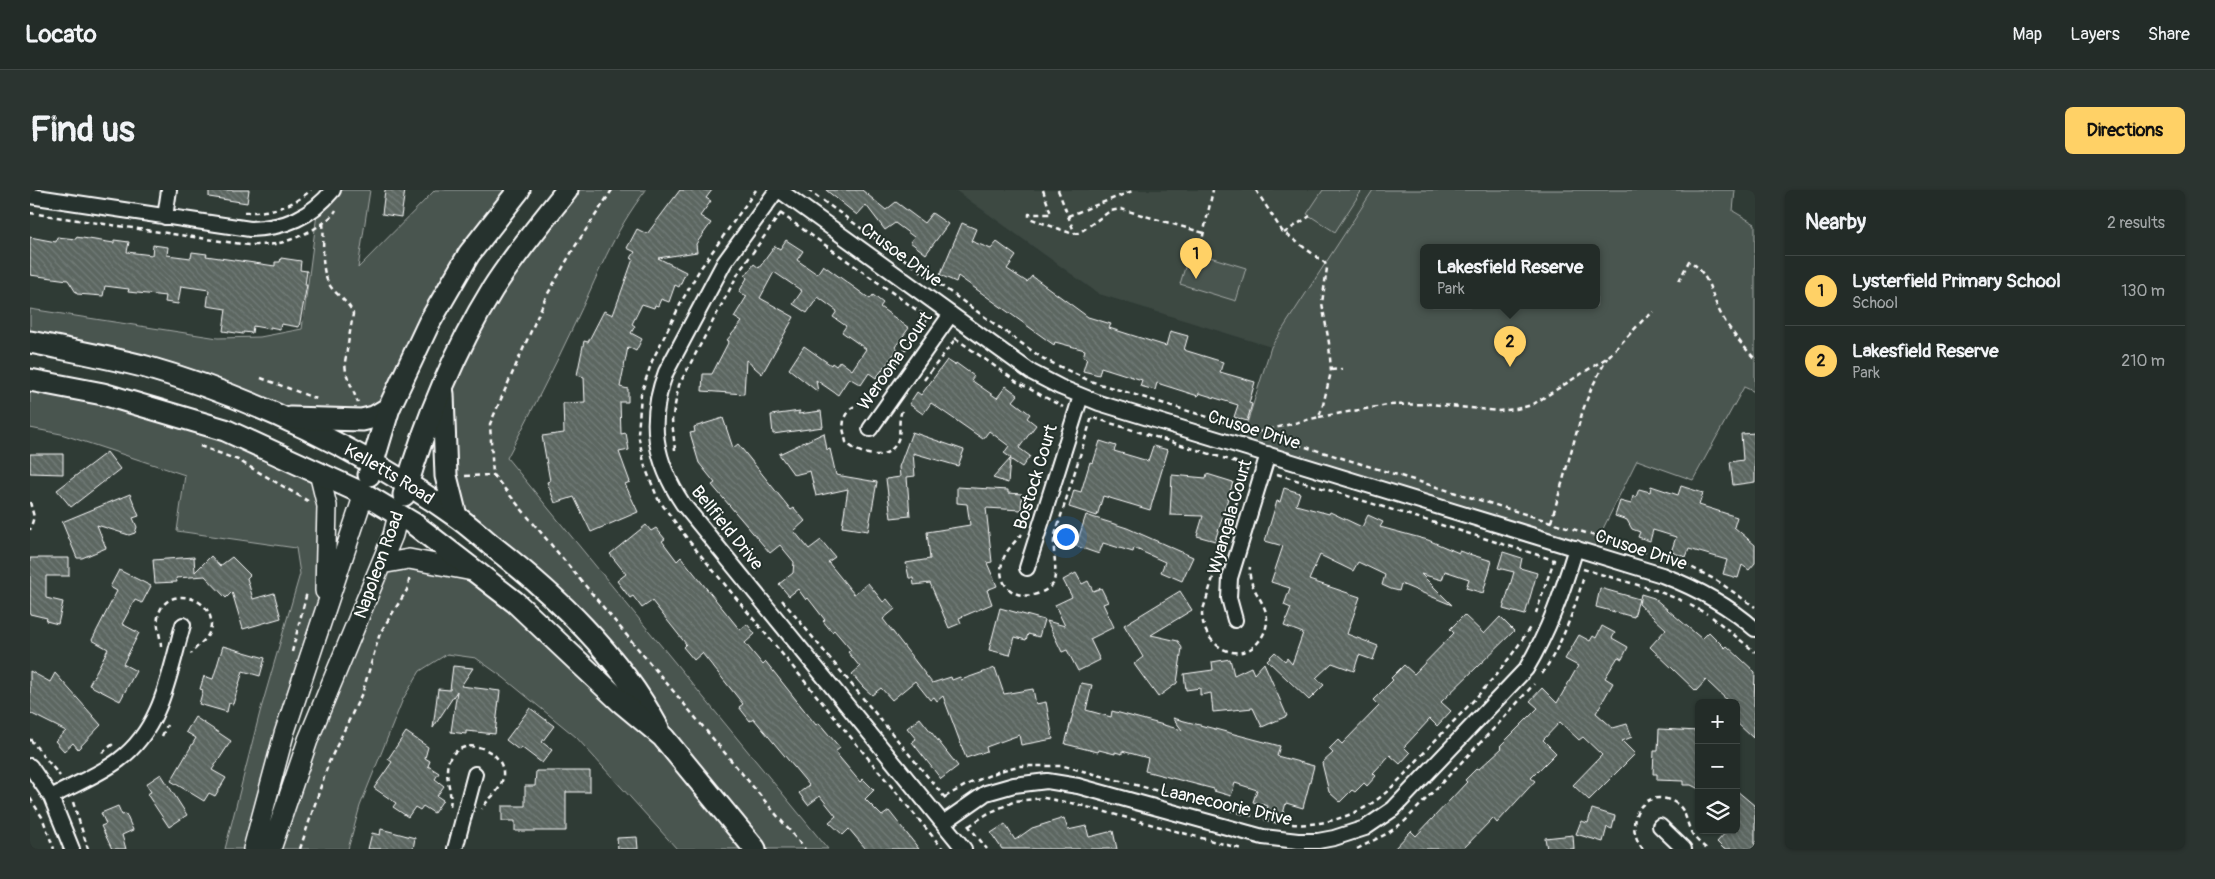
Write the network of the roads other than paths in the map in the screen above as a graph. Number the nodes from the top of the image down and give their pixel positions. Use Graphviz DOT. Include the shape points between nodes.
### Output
graph roads {
  1 [pos="169,190"];
  2 [pos="333,190"];
  3 [pos="519,190"];
  4 [pos="567,190"];
  5 [pos="778,190"];
  6 [pos="30,196"];
  7 [pos="165,217"];
  8 [pos="951,314"];
  9 [pos="30,342"];
  10 [pos="30,380"];
  11 [pos="442,384"];
  12 [pos="1081,396"];
  13 [pos="389,408"];
  14 [pos="284,418"];
  15 [pos="870,429"];
  16 [pos="1268,454"];
  17 [pos="373,463"];
  18 [pos="319,473"];
  19 [pos="408,483"];
  20 [pos="364,494"];
  21 [pos="398,515"];
  22 [pos="456,516"];
  23 [pos="1576,548"];
  24 [pos="381,564"];
  25 [pos="1027,568"];
  26 [pos="478,572"];
  27 [pos="325,607"];
  28 [pos="1235,620"];
  29 [pos="183,625"];
  30 [pos="1755,629"];
  31 [pos="663,737"];
  32 [pos="30,766"];
  33 [pos="475,774"];
  34 [pos="51,797"];
  35 [pos="943,823"];
  36 [pos="1660,826"];
  37 [pos="72,849"];
  38 [pos="253,849"];
  39 [pos="271,849"];
  40 [pos="455,849"];
  41 [pos="755,849"];
  42 [pos="964,849"];
  43 [pos="1684,849"];
  1 -- 7 [label="street"];
  2 -- 7 [label="street" via="299,219 269,228 228,227"];
  3 -- 13 [label="main road, Napoleon Road" via="474,248 448,289"];
  4 -- 11 [label="main road, Napoleon Road" via="492,290"];
  5 -- 8 [label="street, Crusoe Drive"];
  5 -- 35 [label="street, Bellfield Drive" via="724,263 666,372 660,386 656,414 660,460 669,484 683,504"];
  6 -- 7 [label="street"];
  8 -- 12 [label="street, Crusoe Drive" via="1031,372"];
  8 -- 15 [label="street, Weroona Court"];
  9 -- 14 [label="main road, Kelletts Road" via="147,368"];
  10 -- 18 [label="main road, Kelletts Road" via="103,394 225,430"];
  11 -- 19 [label="main road, Napoleon Road"];
  11 -- 22 [label="main road" via="446,476"];
  12 -- 16 [label="street, Crusoe Drive"];
  12 -- 25 [label="street, Bostock Court"];
  13 -- 14 [label="main road" via="374,418 362,420"];
  13 -- 17 [label="main road, Napoleon Road"];
  14 -- 17 [label="main road, Kelletts Road"];
  16 -- 23 [label="street, Crusoe Drive"];
  16 -- 28 [label="street, Wyangala Court" via="1230,578 1229,598"];
  17 -- 19 [label="main road, Kelletts Road"];
  17 -- 20 [label="main road, Napoleon Road"];
  18 -- 20 [label="main road, Kelletts Road"];
  18 -- 27 [label="main road" via="327,506"];
  19 -- 21 [label="main road, Napoleon Road"];
  19 -- 22 [label="main road, Kelletts Road"];
  20 -- 21 [label="main road, Kelletts Road"];
  20 -- 27 [label="main road, Napoleon Road"];
  21 -- 24 [label="main road, Napoleon Road"];
  21 -- 26 [label="main road, Kelletts Road"];
  22 -- 31 [label="main road, Kelletts Road" via="519,566 587,630 618,665"];
  23 -- 30 [label="street, Crusoe Drive" via="1682,582 1717,601"];
  23 -- 35 [label="street, Laanecoorie Drive" via="1554,614 1526,669 1405,797 1365,828 1318,841 1281,840 1078,786 1047,781 1014,784 986,793"];
  24 -- 26 [label="main road" via="409,559"];
  24 -- 39 [label="main road, Napoleon Road" via="308,740"];
  26 -- 31 [label="main road, Kelletts Road"];
  27 -- 38 [label="main road, Napoleon Road" via="284,734"];
  29 -- 34 [label="street" via="161,703 143,737 116,762"];
  31 -- 41 [label="main road, Kelletts Road"];
  32 -- 34 [label="street"];
  33 -- 40 [label="street"];
  34 -- 37 [label="street"];
  35 -- 42 [label="street, Bellfield Drive"];
  36 -- 43 [label="street"];
}
